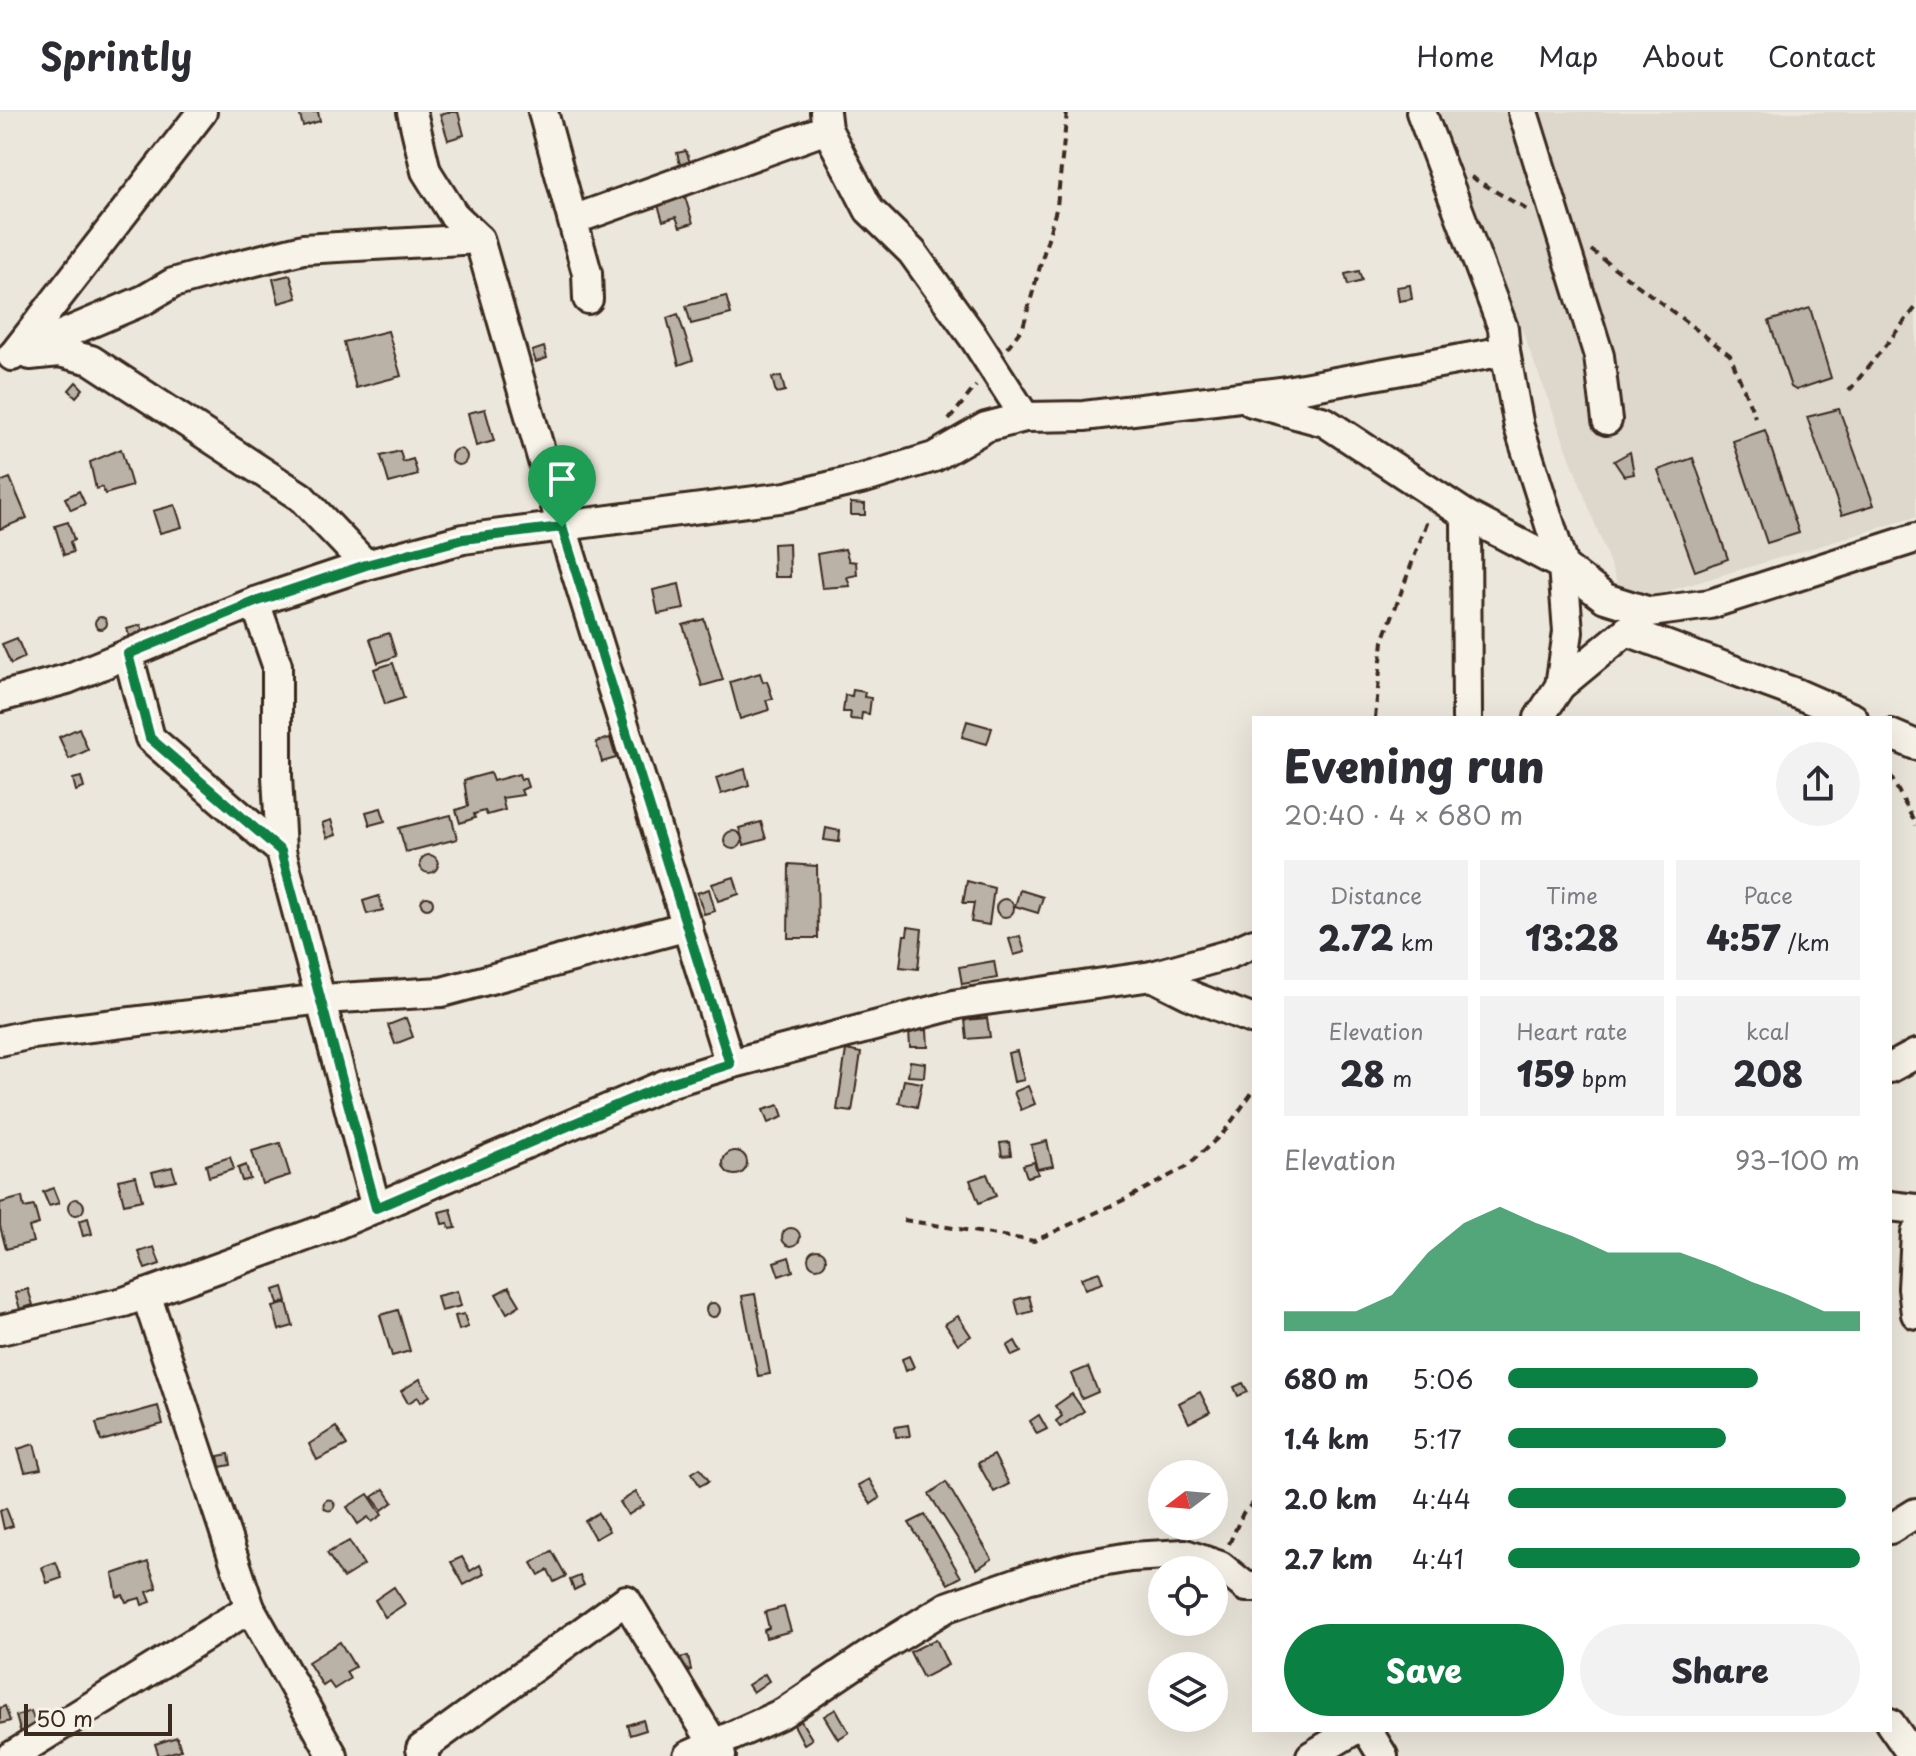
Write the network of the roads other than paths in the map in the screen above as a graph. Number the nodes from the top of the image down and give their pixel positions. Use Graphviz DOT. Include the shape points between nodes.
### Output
graph roads {
  1 [pos="202,112"];
  2 [pos="412,112"];
  3 [pos="543,112"];
  4 [pos="1421,112"];
  5 [pos="1523,112"];
  6 [pos="826,120"];
  7 [pos="573,220"];
  8 [pos="479,239"];
  9 [pos="588,299"];
  10 [pos="1505,351"];
  11 [pos="6,360"];
  12 [pos="1238,398"];
  13 [pos="1025,417"];
  14 [pos="1607,420"];
  15 [pos="1466,515"];
  16 [pos="562,527"];
  17 [pos="1916,538"];
  18 [pos="366,565"];
  19 [pos="1563,566"];
  20 [pos="255,602"];
  21 [pos="1650,612"];
  22 [pos="1627,631"];
  23 [pos="128,654"];
  24 [pos="1560,686"];
  25 [pos="0,697"];
  26 [pos="1467,716"];
  27 [pos="1540,716"];
  28 [pos="1848,716"];
  29 [pos="1916,725"];
  30 [pos="1892,731"];
  31 [pos="1892,732"];
  32 [pos="1916,745"];
  33 [pos="281,851"];
  34 [pos="688,926"];
  35 [pos="1252,944"];
  36 [pos="1152,976"];
  37 [pos="322,999"];
  38 [pos="1252,1019"];
  39 [pos="0,1041"];
  40 [pos="1916,1054"];
  41 [pos="730,1064"];
  42 [pos="1892,1067"];
  43 [pos="1892,1206"];
  44 [pos="376,1208"];
  45 [pos="1916,1209"];
  46 [pos="1916,1233"];
  47 [pos="146,1294"];
  48 [pos="1916,1314"];
  49 [pos="0,1330"];
  50 [pos="1252,1587"];
  51 [pos="250,1608"];
  52 [pos="1892,1726"];
  53 [pos="1351,1732"];
  54 [pos="1368,1732"];
  55 [pos="718,1751"];
  56 [pos="12,1756"];
  57 [pos="333,1756"];
  58 [pos="424,1756"];
  59 [pos="688,1756"];
  60 [pos="1311,1756"];
  61 [pos="1383,1756"];
  62 [pos="1913,1756"];
  1 -- 11 [label="street"];
  2 -- 8 [label="street" via="426,171 453,214"];
  3 -- 7 [label="street"];
  4 -- 10 [label="street" via="1503,328"];
  5 -- 14 [label="street" via="1599,356"];
  6 -- 7 [label="street"];
  6 -- 13 [label="street" via="869,210 912,252"];
  7 -- 9 [label="street"];
  8 -- 11 [label="street" via="303,249 227,268 173,283"];
  8 -- 16 [label="street"];
  10 -- 12 [label="street"];
  10 -- 19 [label="street" via="1519,427"];
  11 -- 18 [label="street" via="59,352 91,360 301,497"];
  12 -- 13 [label="street" via="1084,416"];
  12 -- 15 [label="street" via="1325,422"];
  13 -- 16 [label="street" via="986,427 934,457 786,497"];
  15 -- 19 [label="street"];
  15 -- 26 [label="street"];
  16 -- 18 [label="street" via="463,539"];
  16 -- 34 [label="street"];
  17 -- 21 [label="street" via="1710,604"];
  18 -- 20 [label="street"];
  19 -- 21 [label="street" via="1605,598"];
  19 -- 24 [label="street" via="1568,632"];
  20 -- 23 [label="street"];
  20 -- 33 [label="street" via="277,665"];
  21 -- 22 [label="street"];
  22 -- 24 [label="street"];
  22 -- 28 [label="street"];
  23 -- 25 [label="street" via="67,679"];
  23 -- 33 [label="street" via="150,738"];
  24 -- 27 [label="street"];
  29 -- 30 [label="street"];
  31 -- 32 [label="street"];
  33 -- 37 [label="street"];
  34 -- 37 [label="street" via="442,992"];
  34 -- 41 [label="street"];
  35 -- 36 [label="street"];
  36 -- 38 [label="street"];
  36 -- 41 [label="street" via="958,1004"];
  37 -- 39 [label="street"];
  37 -- 44 [label="street"];
  40 -- 42 [label="street"];
  41 -- 44 [label="street" via="669,1083"];
  43 -- 45 [label="street"];
  44 -- 47 [label="street"];
  46 -- 48 [label="street"];
  47 -- 49 [label="street"];
  47 -- 51 [label="street"];
  50 -- 55 [label="street" via="1220,1566 1185,1554 1130,1557 1027,1579 947,1607"];
  51 -- 56 [label="street"];
  51 -- 57 [label="street"];
  52 -- 62 [label="street"];
  53 -- 60 [label="street"];
  54 -- 61 [label="street"];
  55 -- 58 [label="street" via="626,1600 421,1749"];
  55 -- 59 [label="street"];
}
